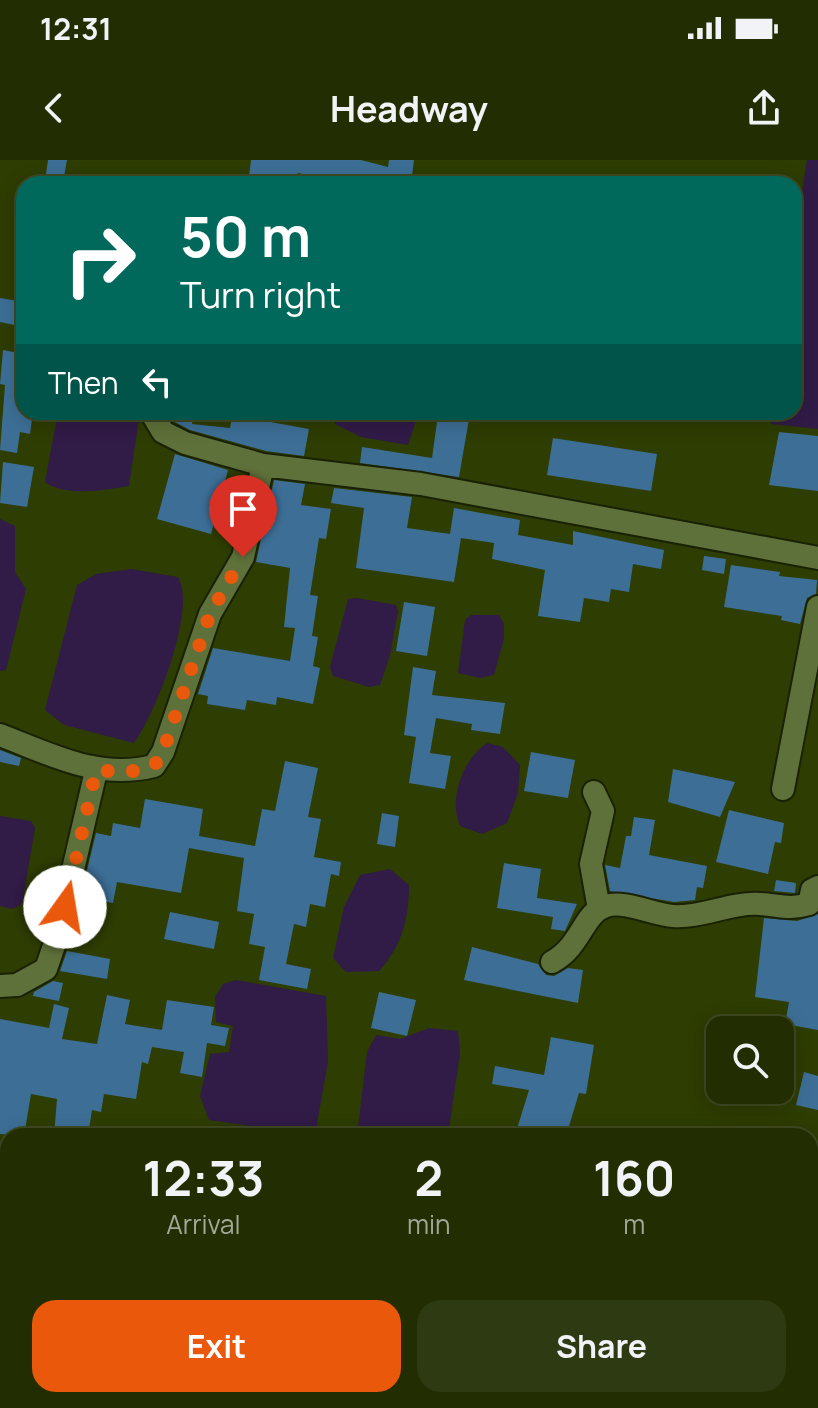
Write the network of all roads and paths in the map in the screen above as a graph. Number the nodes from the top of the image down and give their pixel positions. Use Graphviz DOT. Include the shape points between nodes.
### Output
graph roads {
  1 [pos="156,420"];
  2 [pos="263,465"];
  3 [pos="818,558"];
  4 [pos="818,607"];
  5 [pos="0,735"];
  6 [pos="96,771"];
  7 [pos="783,789"];
  8 [pos="594,792"];
  9 [pos="818,887"];
  10 [pos="599,909"];
  11 [pos="552,962"];
  12 [pos="0,986"];
  1 -- 2 [label="street" via="163,432 185,443"];
  2 -- 3 [label="street" via="421,484"];
  2 -- 6 [label="street" via="243,557 210,614 163,752 154,766"];
  4 -- 7 [label="street"];
  5 -- 6 [label="street"];
  6 -- 12 [label="street" via="46,969 17,985"];
  8 -- 10 [label="street" via="603,811 591,864"];
  9 -- 10 [label="street" via="809,904 793,909 758,904 674,916 609,904"];
  10 -- 11 [label="street" via="592,912 578,940"];
}
